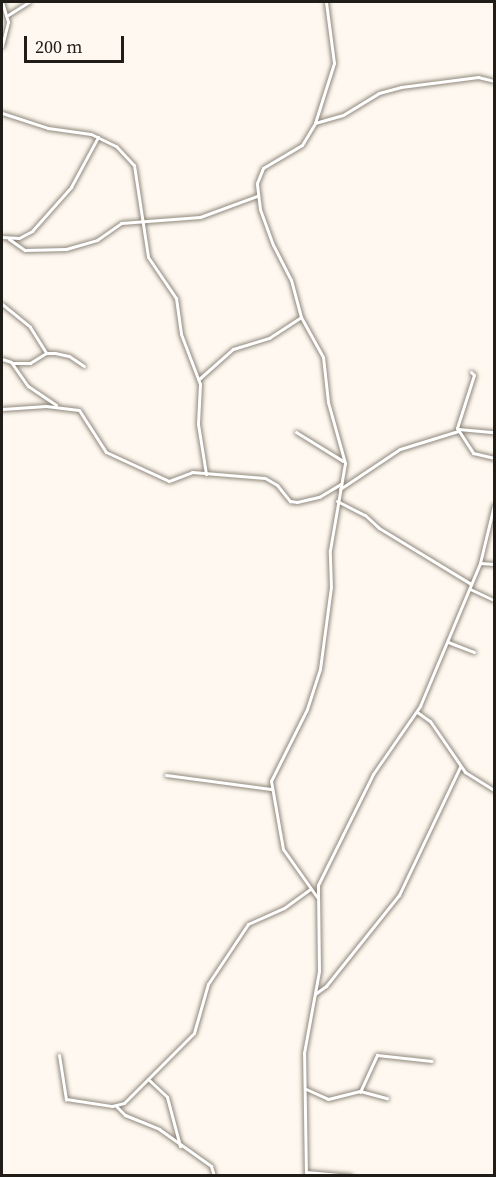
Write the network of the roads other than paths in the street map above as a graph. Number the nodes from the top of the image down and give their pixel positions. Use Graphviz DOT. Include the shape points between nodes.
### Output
graph roads {
  1 [pos="2,2"];
  2 [pos="28,2"];
  3 [pos="326,2"];
  4 [pos="7,16"];
  5 [pos="2,46"];
  6 [pos="495,81"];
  7 [pos="2,113"];
  8 [pos="315,123"];
  9 [pos="98,137"];
  10 [pos="257,196"];
  11 [pos="144,223"];
  12 [pos="2,237"];
  13 [pos="9,239"];
  14 [pos="2,304"];
  15 [pos="301,317"];
  16 [pos="46,353"];
  17 [pos="2,359"];
  18 [pos="12,363"];
  19 [pos="84,366"];
  20 [pos="471,372"];
  21 [pos="199,379"];
  22 [pos="58,406"];
  23 [pos="2,409"];
  24 [pos="457,430"];
  25 [pos="296,432"];
  26 [pos="495,432"];
  27 [pos="495,458"];
  28 [pos="345,462"];
  29 [pos="206,474"];
  30 [pos="341,484"];
  31 [pos="339,489"];
  32 [pos="337,501"];
  33 [pos="495,505"];
  34 [pos="489,533"];
  35 [pos="495,533"];
  36 [pos="480,563"];
  37 [pos="495,564"];
  38 [pos="471,586"];
  39 [pos="495,600"];
  40 [pos="447,641"];
  41 [pos="474,652"];
  42 [pos="417,712"];
  43 [pos="460,767"];
  44 [pos="166,775"];
  45 [pos="271,789"];
  46 [pos="495,790"];
  47 [pos="310,889"];
  48 [pos="317,897"];
  49 [pos="315,994"];
  50 [pos="59,1055"];
  51 [pos="432,1060"];
  52 [pos="147,1079"];
  53 [pos="306,1089"];
  54 [pos="360,1092"];
  55 [pos="387,1098"];
  56 [pos="116,1106"];
  57 [pos="180,1146"];
  58 [pos="306,1174"];
  59 [pos="214,1176"];
  60 [pos="351,1176"];
  1 -- 4 [label="street"];
  2 -- 4 [label="street"];
  3 -- 8 [label="street" via="334,63"];
  4 -- 5 [label="street"];
  6 -- 8 [label="street" via="478,77 401,87 379,93 343,116"];
  7 -- 9 [label="street" via="48,128"];
  8 -- 10 [label="street" via="302,145 263,168"];
  9 -- 11 [label="street" via="126,154 134,165"];
  9 -- 13 [label="street" via="65,194 27,235"];
  10 -- 11 [label="street" via="200,217"];
  10 -- 15 [label="street" via="273,245 291,280"];
  11 -- 13 [label="street" via="121,223 97,240 66,249 25,250"];
  11 -- 21 [label="street" via="148,257 176,298 181,334"];
  12 -- 13 [label="street"];
  14 -- 16 [label="street" via="30,327"];
  15 -- 21 [label="street" via="269,338 233,349"];
  15 -- 28 [label="street" via="323,357 328,402"];
  16 -- 18 [label="street" via="30,363"];
  16 -- 19 [label="street" via="69,356"];
  17 -- 18 [label="street"];
  18 -- 22 [label="street" via="28,386"];
  20 -- 24 [label="street" via="474,375"];
  21 -- 29 [label="street" via="198,424"];
  22 -- 23 [label="street"];
  22 -- 29 [label="street" via="79,410 100,446 128,464 168,481 192,472"];
  24 -- 26 [label="street"];
  24 -- 27 [label="street" via="473,453"];
  24 -- 31 [label="street" via="400,449"];
  25 -- 28 [label="street"];
  28 -- 30 [label="street"];
  29 -- 30 [label="street" via="265,478 290,501 297,502 319,497"];
  30 -- 31 [label="street"];
  31 -- 32 [label="street"];
  32 -- 38 [label="street" via="365,515 379,528"];
  32 -- 45 [label="street" via="320,669 307,709 275,766"];
  33 -- 34 [label="street"];
  34 -- 35 [label="street"];
  34 -- 36 [label="street"];
  36 -- 37 [label="street"];
  36 -- 38 [label="street"];
  38 -- 39 [label="street"];
  38 -- 40 [label="street"];
  40 -- 41 [label="street"];
  40 -- 42 [label="street"];
  42 -- 43 [label="street" via="430,721"];
  42 -- 48 [label="street" via="373,774 320,879"];
  43 -- 46 [label="street"];
  43 -- 49 [label="street" via="399,895 326,986"];
  44 -- 45 [label="street"];
  45 -- 47 [label="street" via="283,849"];
  47 -- 48 [label="street"];
  47 -- 52 [label="street" via="284,908 248,924 208,984 194,1033"];
  48 -- 49 [label="street"];
  49 -- 53 [label="street" via="305,1039"];
  50 -- 56 [label="street" via="66,1099"];
  51 -- 54 [label="street" via="377,1055"];
  52 -- 56 [label="street" via="129,1100"];
  52 -- 57 [label="street" via="167,1097"];
  53 -- 54 [label="street" via="328,1099"];
  53 -- 58 [label="street"];
  54 -- 55 [label="street"];
  56 -- 57 [label="street" via="125,1115 159,1129"];
  57 -- 59 [label="street" via="211,1166"];
  58 -- 60 [label="street"];
}
